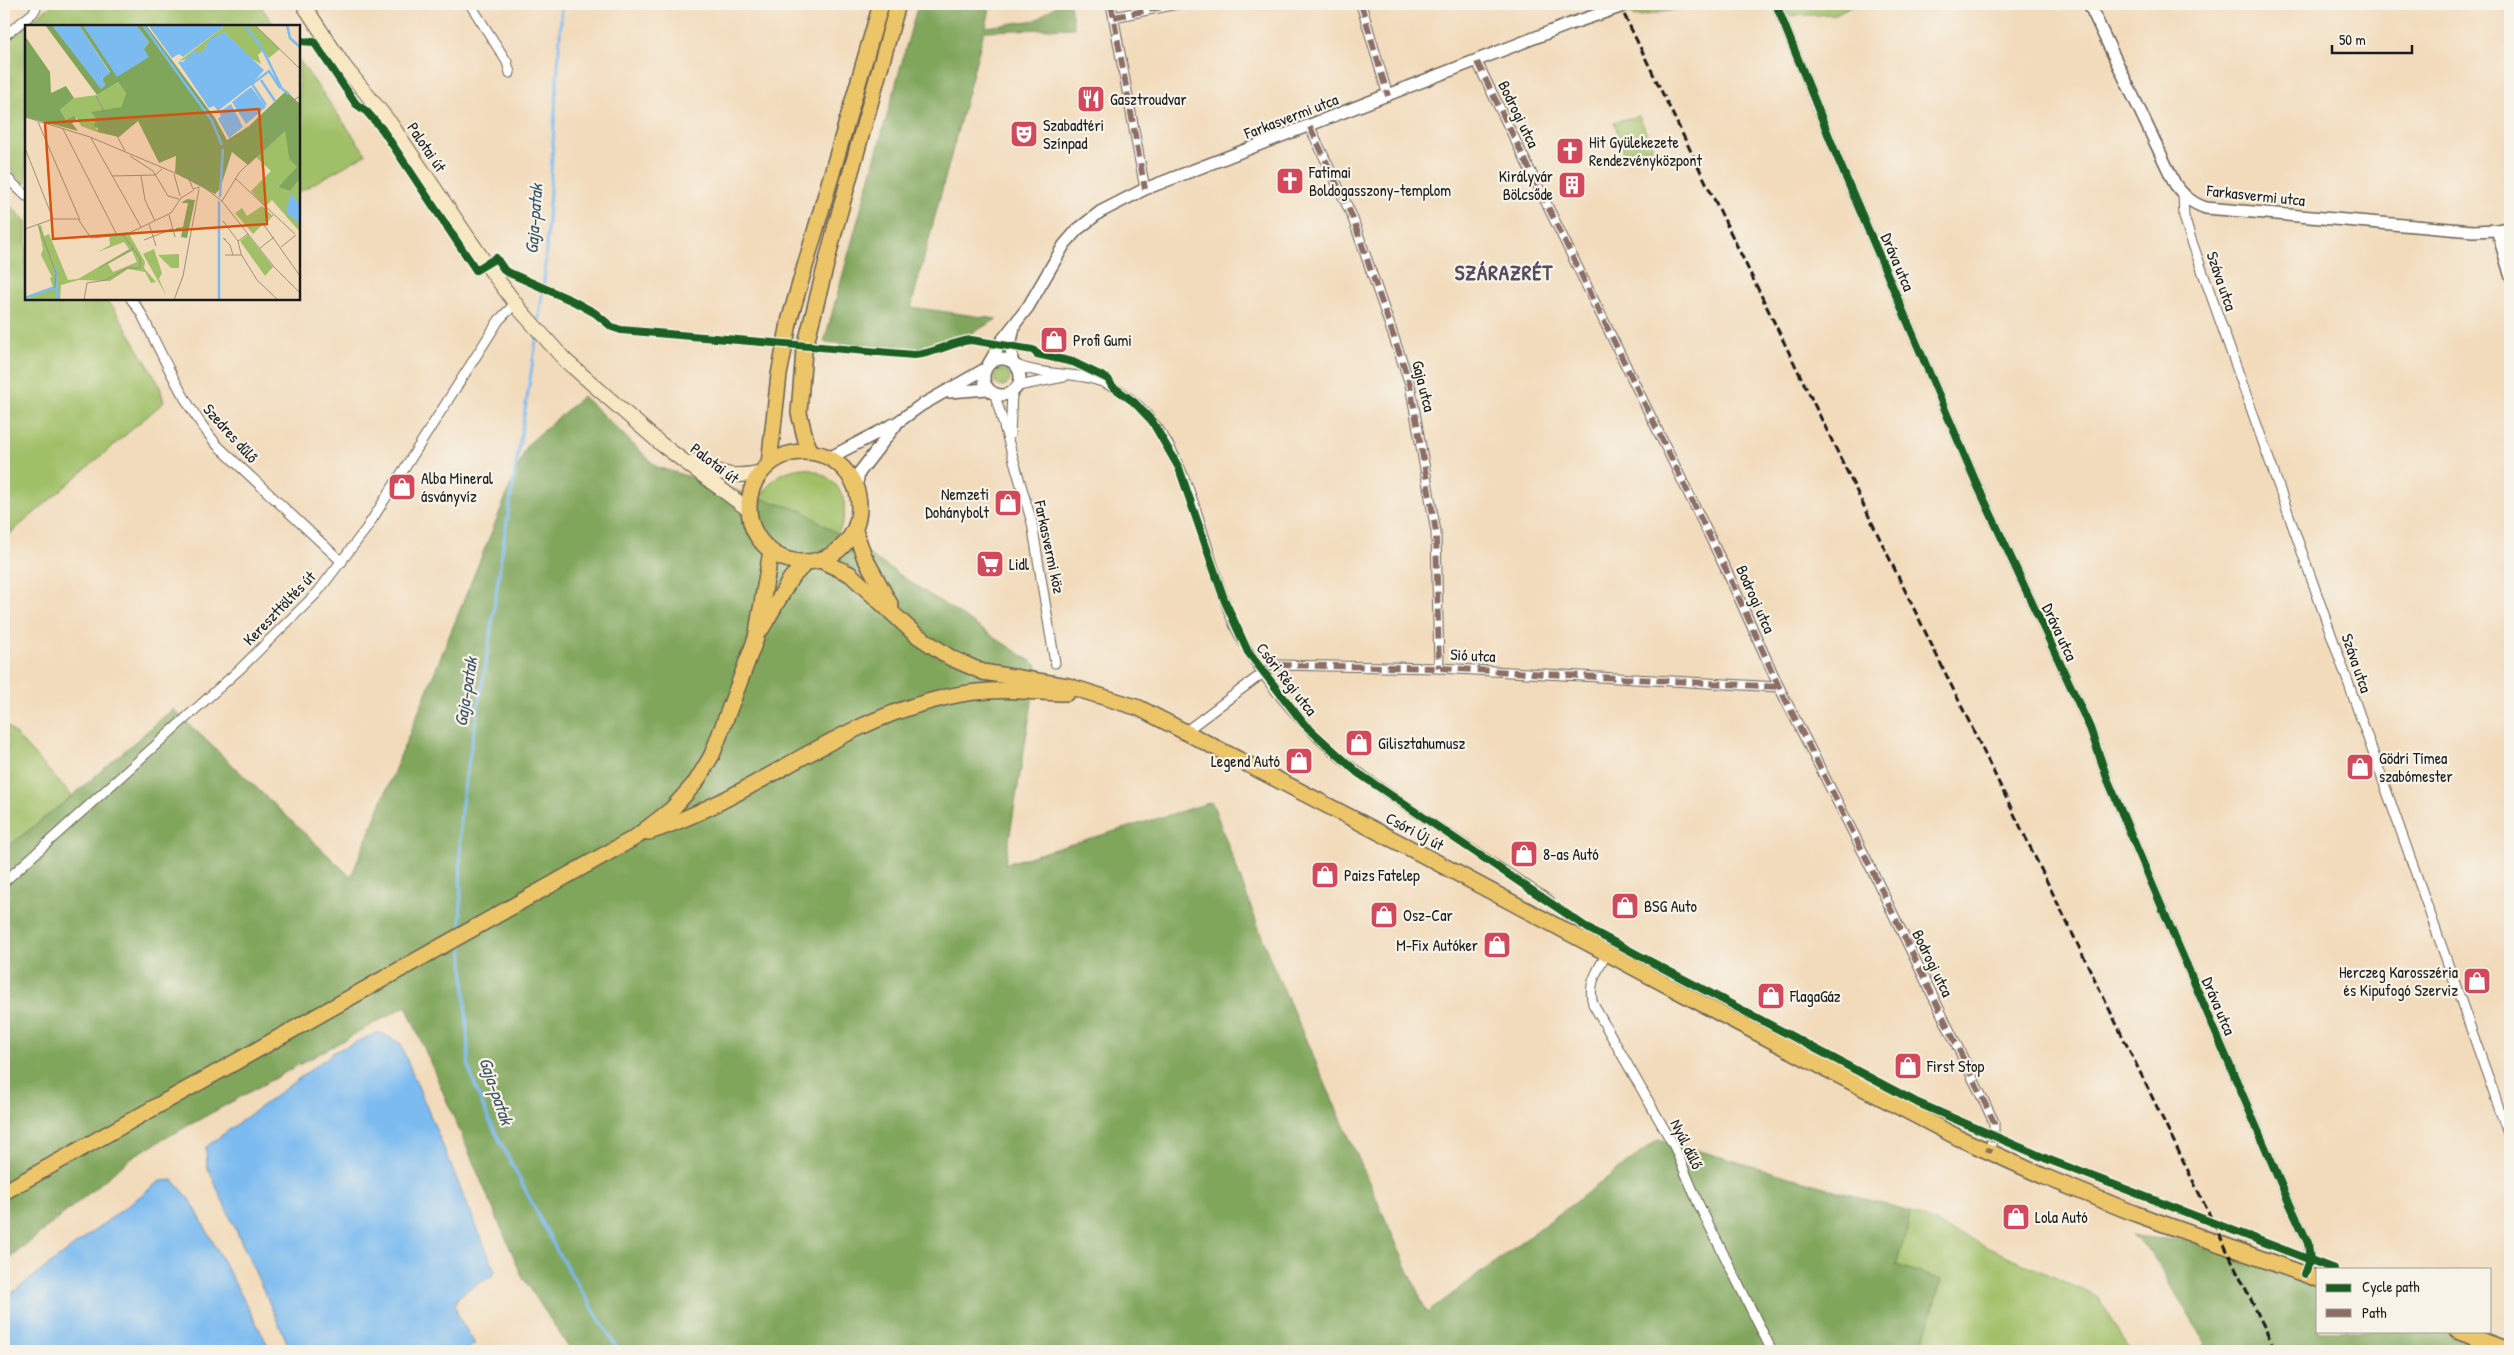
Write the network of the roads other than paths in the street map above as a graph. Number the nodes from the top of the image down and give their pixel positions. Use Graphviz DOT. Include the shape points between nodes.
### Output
graph roads {
  1 [pos="38,4"];
  2 [pos="303,4"];
  3 [pos="470,4"];
  4 [pos="881,4"];
  5 [pos="898,4"];
  6 [pos="1111,4"];
  7 [pos="1177,4"];
  8 [pos="1361,4"];
  9 [pos="1629,4"];
  10 [pos="1776,4"];
  11 [pos="2089,4"];
  12 [pos="1114,16"];
  13 [pos="4,36"];
  14 [pos="1477,62"];
  15 [pos="510,72"];
  16 [pos="1388,96"];
  17 [pos="1310,127"];
  18 [pos="4,175"];
  19 [pos="1145,189"];
  20 [pos="25,195"];
  21 [pos="2183,195"];
  22 [pos="2510,226"];
  23 [pos="2496,230"];
  24 [pos="2510,274"];
  25 [pos="132,300"];
  26 [pos="518,308"];
  27 [pos="1015,325"];
  28 [pos="1014,364"];
  29 [pos="986,367"];
  30 [pos="1076,375"];
  31 [pos="1015,390"];
  32 [pos="946,392"];
  33 [pos="991,392"];
  34 [pos="898,422"];
  35 [pos="1009,440"];
  36 [pos="661,444"];
  37 [pos="811,452"];
  38 [pos="829,458"];
  39 [pos="765,468"];
  40 [pos="856,488"];
  41 [pos="749,510"];
  42 [pos="855,532"];
  43 [pos="771,552"];
  44 [pos="814,561"];
  45 [pos="342,562"];
  46 [pos="895,614"];
  47 [pos="756,638"];
  48 [pos="1055,663"];
  49 [pos="1439,668"];
  50 [pos="1263,673"];
  51 [pos="1779,687"];
  52 [pos="1094,692"];
  53 [pos="1186,731"];
  54 [pos="636,836"];
  55 [pos="4,882"];
  56 [pos="1550,901"];
  57 [pos="1607,953"];
  58 [pos="2510,1139"];
  59 [pos="1988,1152"];
  60 [pos="4,1192"];
  61 [pos="2311,1276"];
  62 [pos="2461,1332"];
  63 [pos="1772,1351"];
  64 [pos="2510,1351"];
  1 -- 13 [label="street" via="33,13"];
  2 -- 26 [label="main road, Palotai út"];
  3 -- 15 [label="street"];
  4 -- 39 [label="main road" via="784,344"];
  5 -- 37 [label="main road" via="805,346 799,413"];
  6 -- 12 [label="street"];
  7 -- 12 [label="street"];
  8 -- 16 [label="street"];
  9 -- 14 [label="street, Farkasvermi utca"];
  10 -- 61 [label="street, Dráva utca" via="1838,160 1975,480 2090,728 2107,778 2308,1243"];
  11 -- 21 [label="street, Farkasvermi utca" via="2174,184"];
  12 -- 19 [label="street"];
  14 -- 16 [label="street, Farkasvermi utca"];
  14 -- 51 [label="street, Bodrogi utca" via="1730,576"];
  16 -- 17 [label="street, Farkasvermi utca"];
  17 -- 19 [label="street, Farkasvermi utca"];
  17 -- 49 [label="street, Gaja utca" via="1352,216 1410,384 1436,532"];
  18 -- 20 [label="street"];
  19 -- 27 [label="street, Farkasvermi utca" via="1100,212 1077,230 1064,245"];
  21 -- 23 [label="street, Farkasvermi utca" via="2206,208"];
  21 -- 58 [label="street, Száva utca" via="2184,217 2191,239"];
  22 -- 23 [label="street, Farkasvermi utca"];
  23 -- 24 [label="street"];
  25 -- 45 [label="street, Szedres dűlő" via="200,424"];
  26 -- 36 [label="main road, Palotai út" via="559,353"];
  26 -- 45 [label="street, Kereszttöltés út" via="499,320"];
  27 -- 28 [label="street, Farkasvermi utca" via="1010,341"];
  27 -- 29 [label="street, Farkasvermi utca"];
  28 -- 29 [label="street" via="1002,359"];
  28 -- 30 [label="street, Csóri Régi utca" via="1037,372"];
  28 -- 31 [label="street" via="1020,376"];
  29 -- 32 [label="street"];
  29 -- 33 [label="street" via="983,380"];
  30 -- 31 [label="street, Csóri Régi utca"];
  30 -- 50 [label="street, Csóri Régi utca" via="1096,379 1119,391 1152,421 1163,438 1184,480 1230,617"];
  31 -- 33 [label="street" via="1001,396"];
  31 -- 35 [label="street, Farkasvermi köz"];
  32 -- 33 [label="street"];
  32 -- 34 [label="street"];
  33 -- 35 [label="street, Farkasvermi köz"];
  34 -- 38 [label="street"];
  34 -- 40 [label="street" via="859,473"];
  35 -- 48 [label="street, Farkasvermi köz" via="1037,546"];
  36 -- 39 [label="main road, Palotai út" via="715,471 743,476"];
  36 -- 41 [label="main road, Palotai út"];
  37 -- 38 [label="main road"];
  37 -- 39 [label="main road" via="792,453"];
  38 -- 40 [label="main road" via="844,469"];
  39 -- 41 [label="main road" via="752,489"];
  40 -- 42 [label="main road" via="859,506"];
  41 -- 43 [label="main road" via="756,534"];
  42 -- 44 [label="main road" via="841,548"];
  42 -- 46 [label="main road"];
  43 -- 44 [label="main road" via="788,560"];
  43 -- 47 [label="main road"];
  44 -- 46 [label="main road" via="850,574"];
  44 -- 47 [label="main road" via="791,578"];
  45 -- 55 [label="street, Kereszttöltés út" via="298,613 240,669"];
  46 -- 52 [label="main road" via="935,650 983,672"];
  47 -- 54 [label="main road" via="719,740 706,766 672,809"];
  49 -- 50 [label="street, Sió utca" via="1276,665"];
  49 -- 51 [label="street, Sió utca"];
  50 -- 53 [label="street, Sió utca"];
  50 -- 56 [label="street, Csóri Régi utca" via="1304,724 1351,767"];
  51 -- 59 [label="street, Bodrogi utca" via="1994,1122 1994,1136"];
  52 -- 53 [label="main road, Csóri Új út" via="1139,708"];
  52 -- 54 [label="main road" via="987,691 931,700 846,734 704,812"];
  53 -- 57 [label="main road, Csóri Új út"];
  54 -- 60 [label="main road"];
  57 -- 59 [label="main road, Csóri Új út"];
  57 -- 63 [label="street, Nyúl dűlő" via="1591,983 1593,1004 1674,1146 1699,1205"];
  59 -- 61 [label="main road, Csóri Új út" via="2136,1214"];
  62 -- 64 [label="main road"];
}
